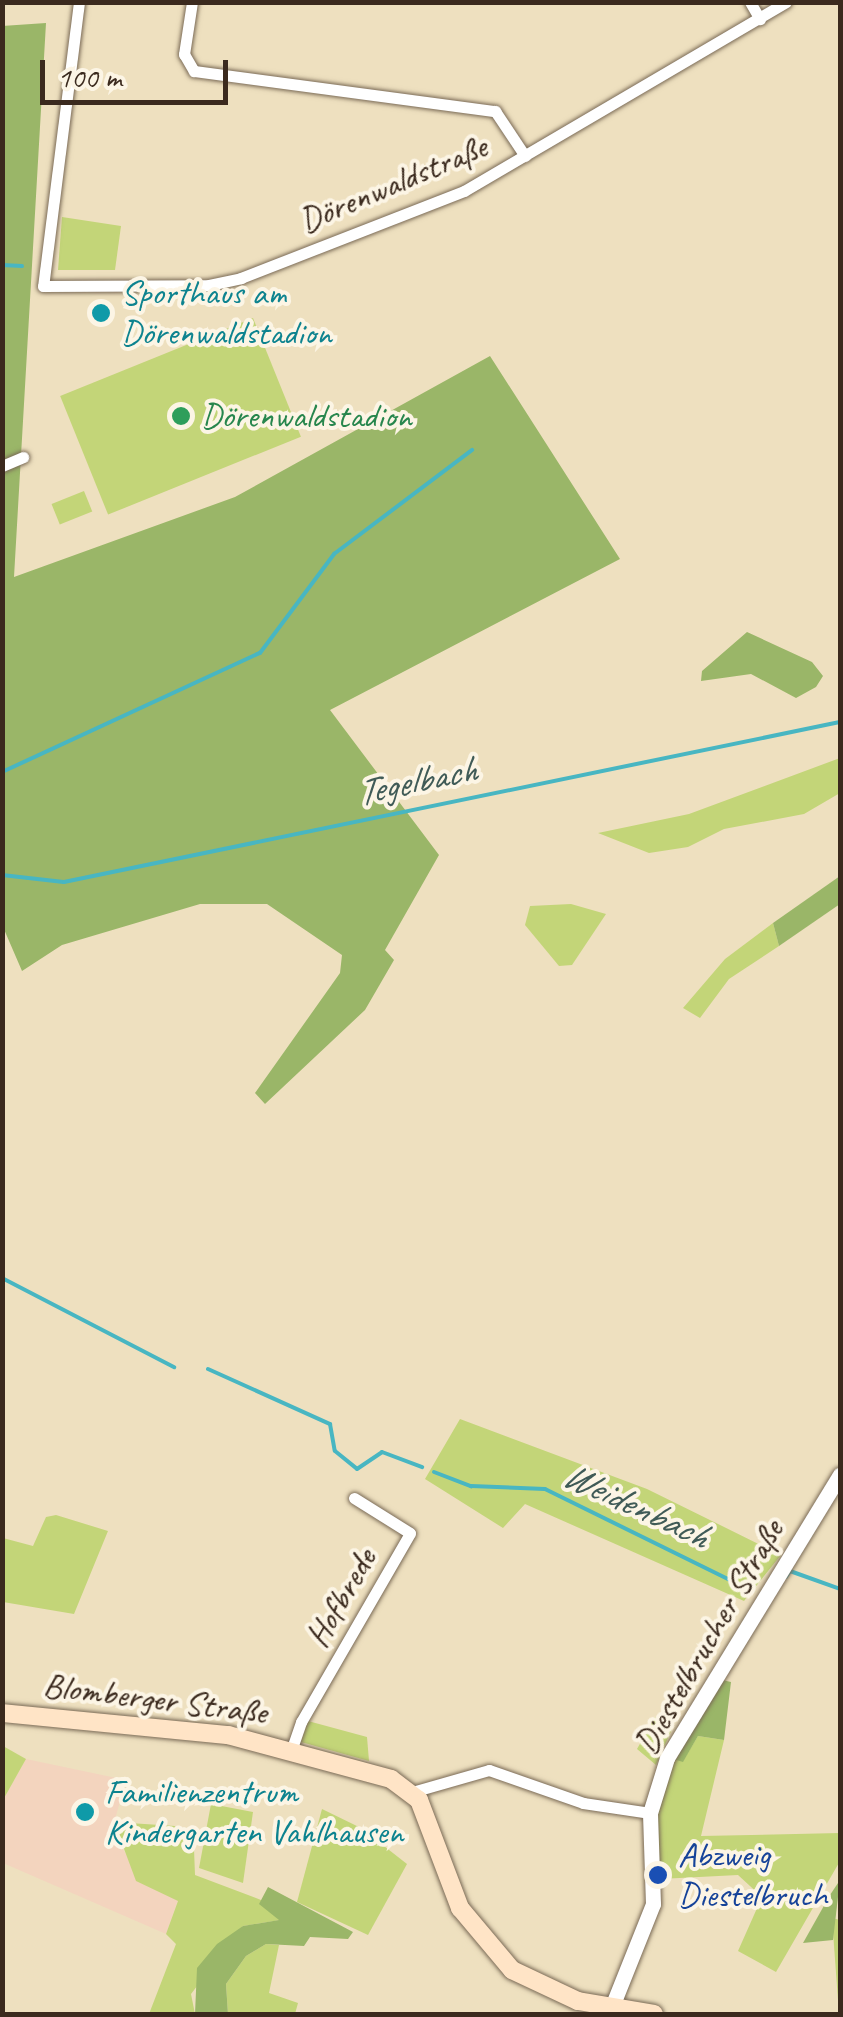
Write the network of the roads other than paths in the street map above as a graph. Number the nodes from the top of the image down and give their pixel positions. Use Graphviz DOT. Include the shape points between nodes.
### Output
graph roads {
  1 [pos="80,2"];
  2 [pos="192,2"];
  3 [pos="750,2"];
  4 [pos="786,2"];
  5 [pos="760,19"];
  6 [pos="525,156"];
  7 [pos="23,457"];
  8 [pos="2,466"];
  9 [pos="840,1475"];
  10 [pos="354,1498"];
  11 [pos="2,1713"];
  12 [pos="291,1751"];
  13 [pos="412,1792"];
  14 [pos="650,1813"];
  15 [pos="599,2009"];
  16 [pos="654,2014"];
  1 -- 6 [label="street, Dörenwaldstraße" via="43,286 209,285 241,278 464,191"];
  2 -- 6 [label="street" via="184,54 194,71 495,111"];
  3 -- 5 [label="street"];
  4 -- 5 [label="street, Dörenwaldstraße"];
  5 -- 6 [label="street, Dörenwaldstraße"];
  7 -- 8 [label="street"];
  9 -- 14 [label="street, Diestelbrucher Straße" via="683,1726"];
  10 -- 12 [label="street, Hofbrede" via="410,1533 301,1722"];
  11 -- 12 [label="main road, Blomberger Straße" via="213,1733"];
  12 -- 13 [label="main road, Blomberger Straße" via="391,1779"];
  13 -- 14 [label="street" via="489,1770 584,1803"];
  13 -- 15 [label="main road" via="426,1812 460,1908 486,1944 525,1979"];
  14 -- 15 [label="street, Diestelbrucher Straße" via="653,1904"];
  15 -- 16 [label="main road"];
}
